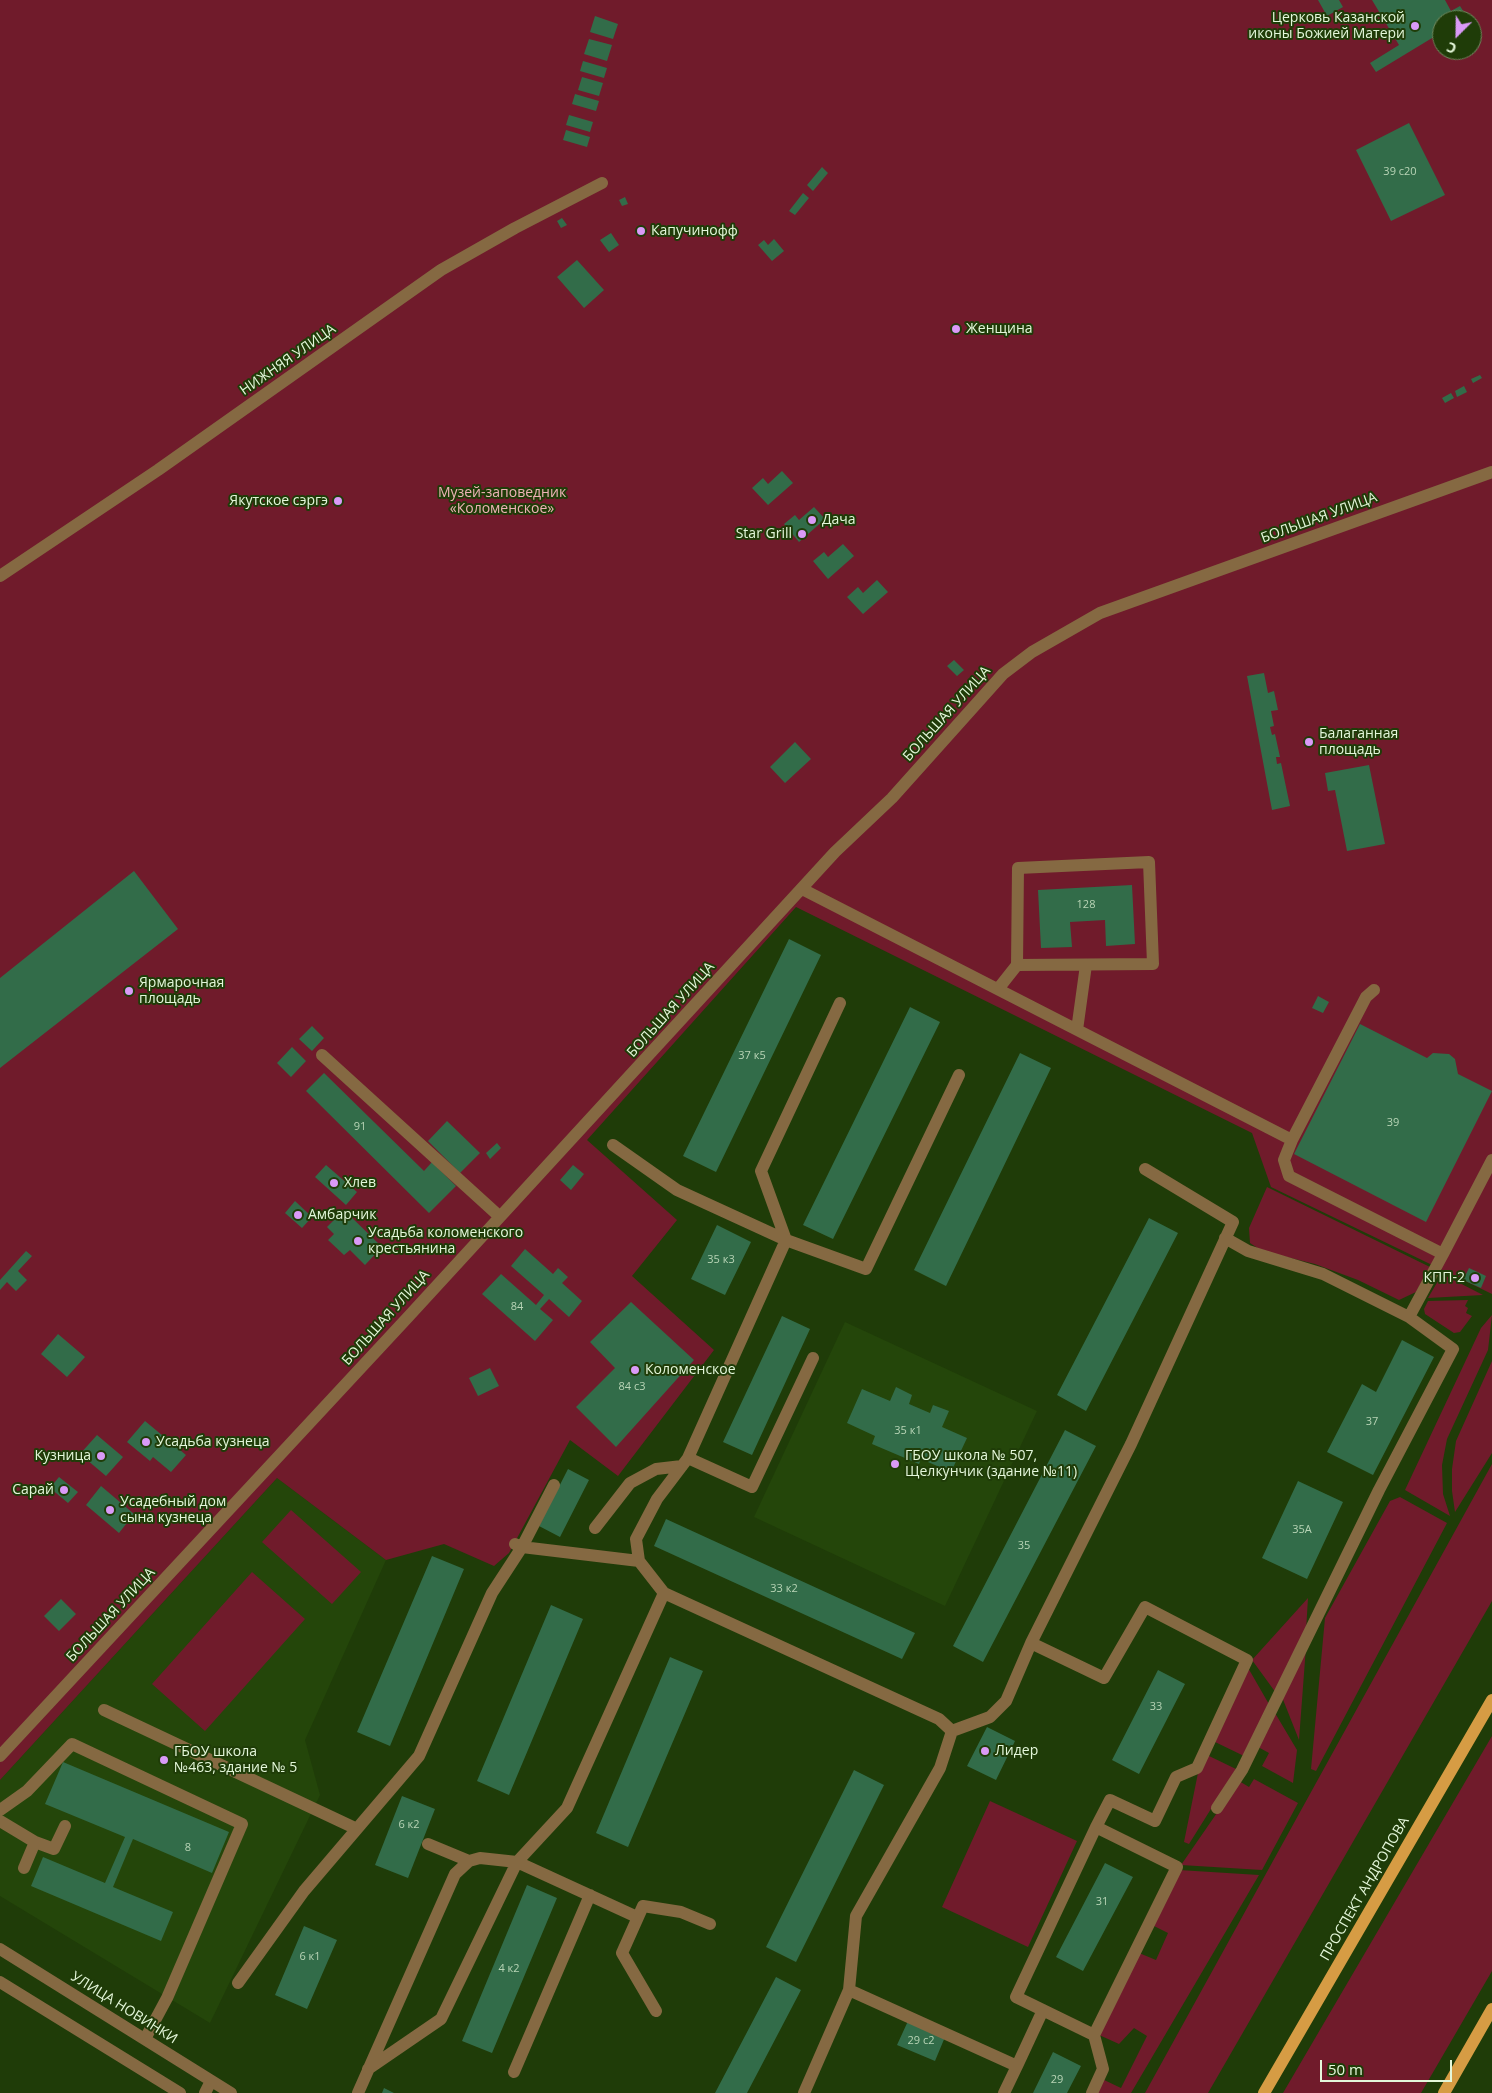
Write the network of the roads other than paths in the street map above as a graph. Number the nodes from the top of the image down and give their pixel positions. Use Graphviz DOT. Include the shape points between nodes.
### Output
graph roads {
  1 [pos="602,183"];
  2 [pos="1492,472"];
  3 [pos="0,576"];
  4 [pos="802,890"];
  5 [pos="1086,964"];
  6 [pos="1017,965"];
  7 [pos="998,989"];
  8 [pos="1374,990"];
  9 [pos="840,1003"];
  10 [pos="1077,1030"];
  11 [pos="322,1055"];
  12 [pos="959,1075"];
  13 [pos="1292,1140"];
  14 [pos="613,1145"];
  15 [pos="1492,1160"];
  16 [pos="1145,1169"];
  17 [pos="499,1216"];
  18 [pos="1225,1238"];
  19 [pos="786,1240"];
  20 [pos="1444,1254"];
  21 [pos="1409,1317"];
  22 [pos="813,1358"];
  23 [pos="685,1462"];
  24 [pos="554,1485"];
  25 [pos="595,1528"];
  26 [pos="518,1545"];
  27 [pos="639,1561"];
  28 [pos="664,1593"];
  29 [pos="1031,1643"];
  30 [pos="1492,1700"];
  31 [pos="104,1710"];
  32 [pos="952,1731"];
  33 [pos="0,1756"];
  34 [pos="1217,1808"];
  35 [pos="0,1810"];
  36 [pos="0,1821"];
  37 [pos="65,1826"];
  38 [pos="1096,1827"];
  39 [pos="357,1829"];
  40 [pos="35,1842"];
  41 [pos="428,1844"];
  42 [pos="469,1861"];
  43 [pos="517,1862"];
  44 [pos="24,1868"];
  45 [pos="590,1895"];
  46 [pos="637,1916"];
  47 [pos="710,1924"];
  48 [pos="0,1949"];
  49 [pos="0,1982"];
  50 [pos="238,1983"];
  51 [pos="849,1990"];
  52 [pos="1492,2009"];
  53 [pos="1043,2010"];
  54 [pos="656,2011"];
  55 [pos="1094,2035"];
  56 [pos="144,2039"];
  57 [pos="1017,2066"];
  58 [pos="368,2070"];
  59 [pos="514,2072"];
  60 [pos="211,2081"];
  61 [pos="810,2091"];
  62 [pos="180,2093"];
  63 [pos="204,2093"];
  64 [pos="231,2093"];
  65 [pos="358,2093"];
  66 [pos="1004,2093"];
  67 [pos="1092,2093"];
  68 [pos="1264,2093"];
  69 [pos="1444,2093"];
  1 -- 3 [label="street, НИЖНЯЯ УЛИЦА" via="441,270 158,470"];
  2 -- 4 [label="street, БОЛЬШАЯ УЛИЦА" via="1100,613 1032,652 1002,674 892,798 835,852"];
  4 -- 7 [label="street"];
  4 -- 17 [label="street, БОЛЬШАЯ УЛИЦА"];
  5 -- 6 [label="street"];
  5 -- 6 [label="street" via="1153,964 1149,862 1018,868"];
  5 -- 10 [label="street"];
  6 -- 7 [label="street"];
  7 -- 10 [label="street"];
  8 -- 13 [label="street" via="1366,998"];
  9 -- 19 [label="street" via="761,1172"];
  10 -- 13 [label="street"];
  11 -- 17 [label="street"];
  12 -- 19 [label="street" via="866,1269"];
  13 -- 20 [label="street" via="1284,1160 1289,1176"];
  14 -- 19 [label="street" via="677,1190"];
  15 -- 20 [label="street"];
  16 -- 18 [label="street" via="1233,1222"];
  17 -- 33 [label="street, БОЛЬШАЯ УЛИЦА"];
  18 -- 21 [label="street" via="1248,1251 1324,1274"];
  18 -- 29 [label="street" via="1131,1444"];
  19 -- 23 [label="street"];
  20 -- 21 [label="street"];
  21 -- 34 [label="street" via="1453,1349 1379,1490 1242,1770"];
  22 -- 23 [label="street" via="752,1487"];
  23 -- 25 [label="street" via="656,1470 630,1483"];
  23 -- 27 [label="street" via="657,1499 636,1540"];
  24 -- 26 [label="street"];
  26 -- 27 [label="street"];
  26 -- 39 [label="street" via="492,1593 418,1756"];
  27 -- 28 [label="street"];
  28 -- 32 [label="street" via="939,1719"];
  28 -- 43 [label="street" via="567,1808"];
  29 -- 32 [label="street" via="1006,1700 990,1717"];
  29 -- 38 [label="street" via="1104,1678 1145,1607 1247,1660 1197,1768 1176,1777 1155,1821 1110,1800"];
  30 -- 68 [label="main road, ПРОСПЕКТ АНДРОПОВА"];
  31 -- 39 [label="street"];
  32 -- 51 [label="street" via="940,1768 856,1916"];
  35 -- 56 [label="street" via="27,1791 72,1744 242,1824 167,1998"];
  36 -- 40 [label="street"];
  37 -- 40 [label="street" via="54,1849"];
  38 -- 53 [label="street" via="1016,1997"];
  38 -- 55 [label="street" via="1177,1867"];
  39 -- 50 [label="street" via="304,1891"];
  40 -- 44 [label="street"];
  41 -- 42 [label="street"];
  42 -- 43 [label="street" via="480,1858"];
  42 -- 58 [label="street" via="455,1874 442,1899"];
  43 -- 45 [label="street"];
  43 -- 58 [label="street" via="441,2019"];
  45 -- 46 [label="street"];
  45 -- 59 [label="street"];
  46 -- 47 [label="street" via="643,1906 681,1912"];
  46 -- 54 [label="street" via="622,1953"];
  48 -- 56 [label="street, УЛИЦА НОВИНКИ"];
  49 -- 62 [label="street"];
  51 -- 57 [label="street"];
  51 -- 61 [label="street"];
  52 -- 69 [label="main road"];
  53 -- 55 [label="street"];
  53 -- 57 [label="street"];
  55 -- 67 [label="street" via="1103,2069"];
  56 -- 60 [label="street, УЛИЦА НОВИНКИ"];
  57 -- 66 [label="street"];
  58 -- 65 [label="street"];
  60 -- 63 [label="street"];
  60 -- 64 [label="street, УЛИЦА НОВИНКИ"];
}
